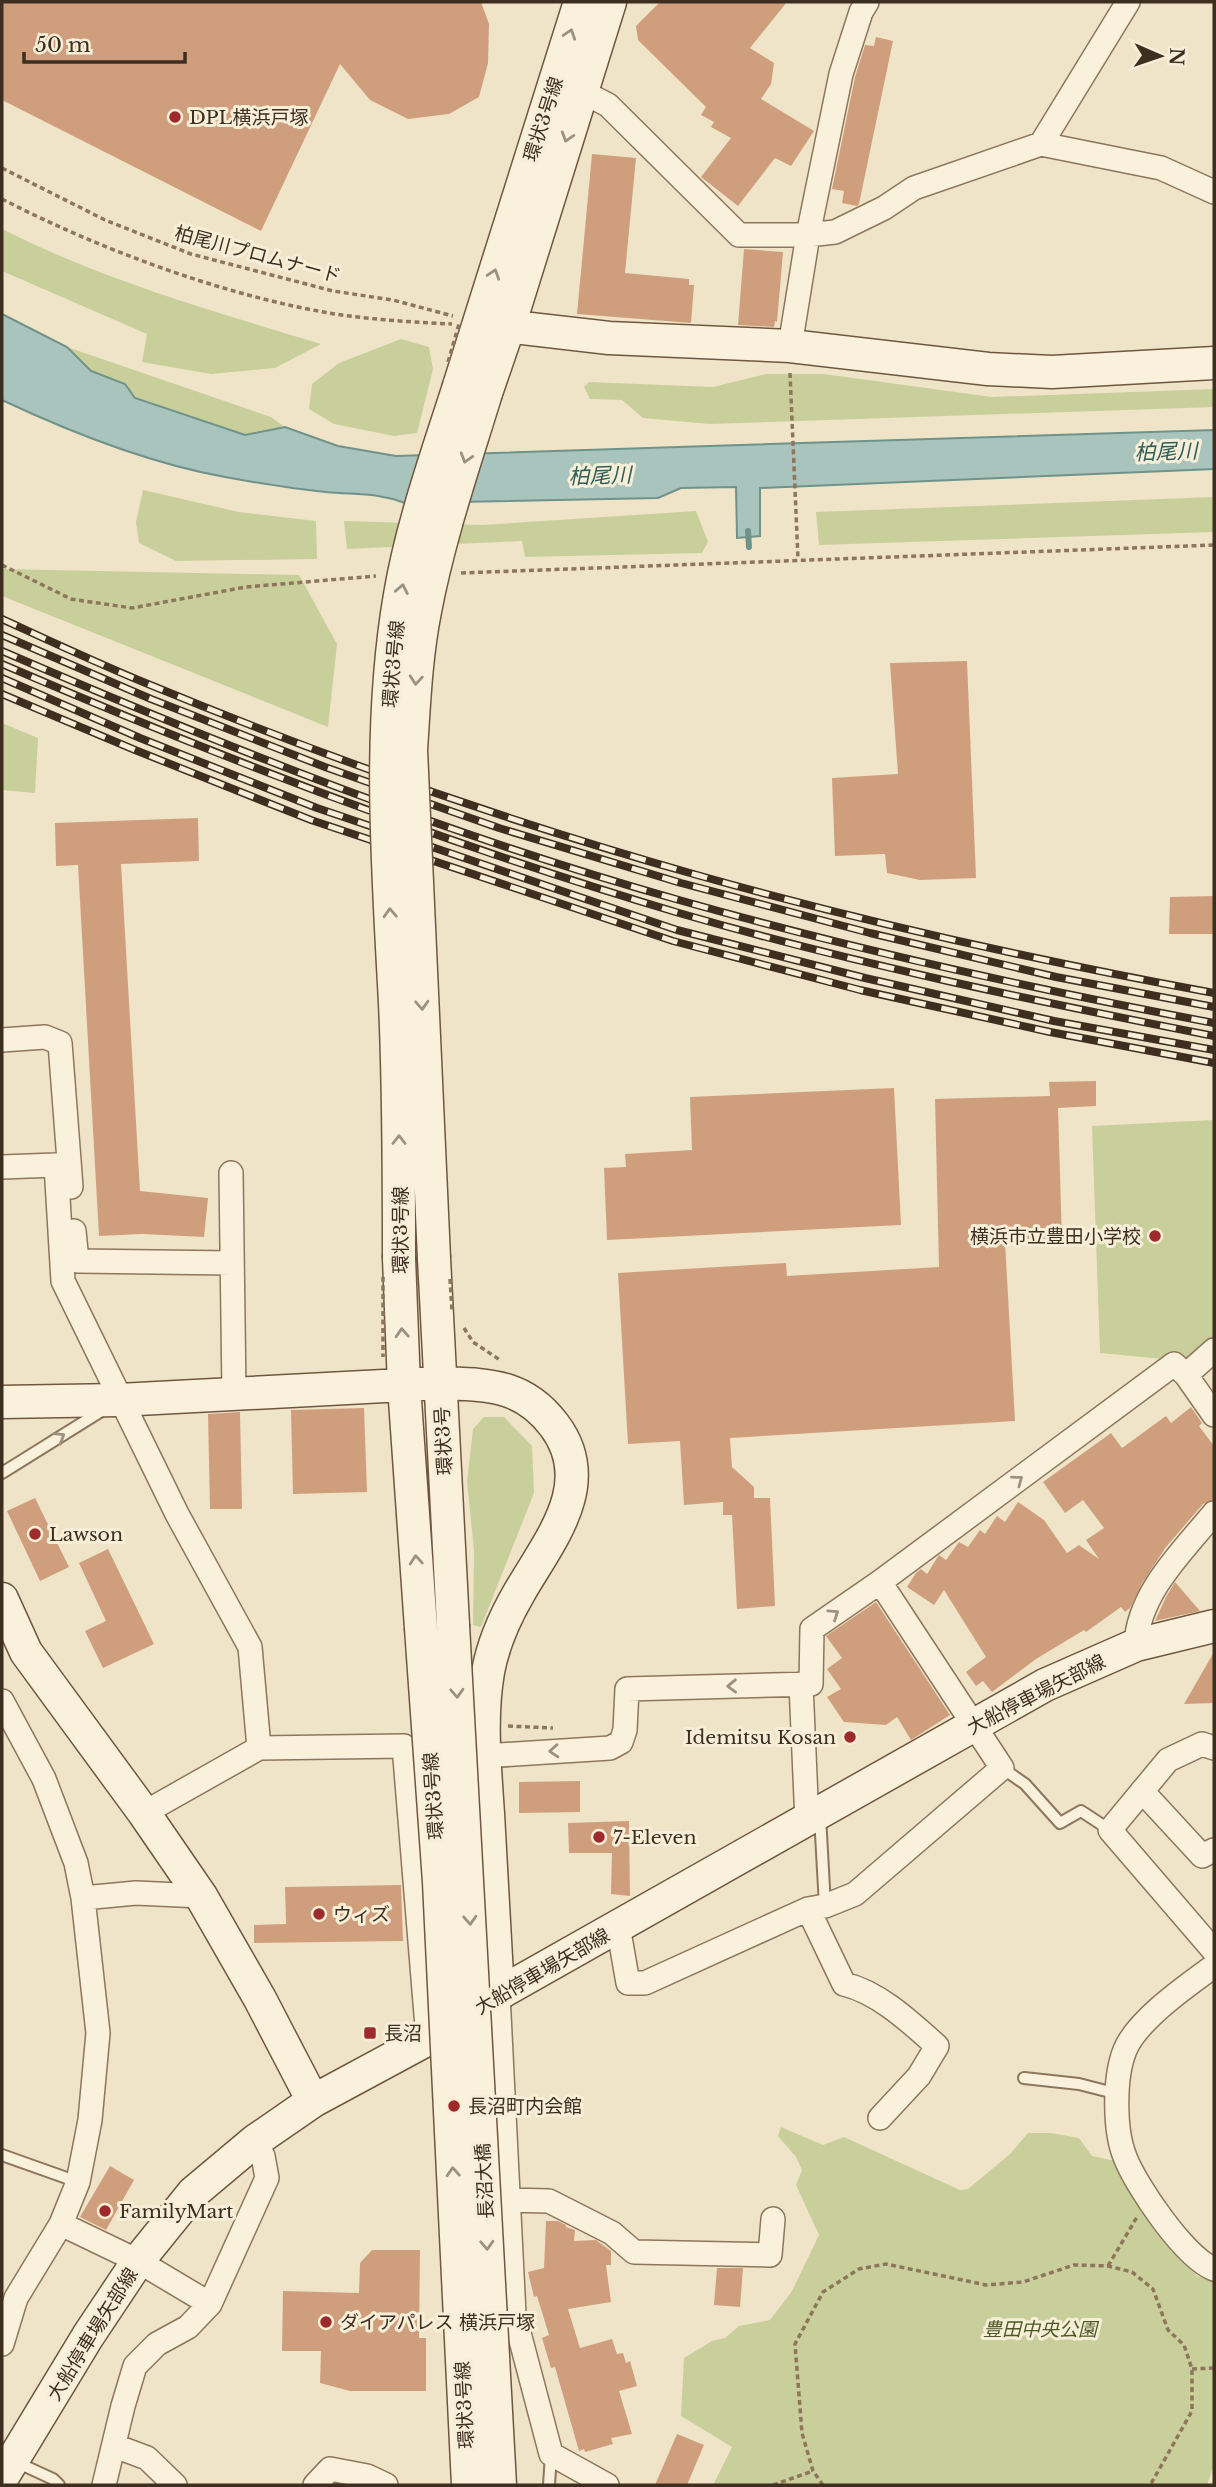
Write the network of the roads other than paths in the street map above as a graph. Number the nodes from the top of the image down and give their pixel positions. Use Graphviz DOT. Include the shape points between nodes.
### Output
graph roads {
  1 [pos="580,2"];
  2 [pos="610,2"];
  3 [pos="867,2"];
  4 [pos="1128,2"];
  5 [pos="581,91"];
  6 [pos="1041,144"];
  7 [pos="1214,192"];
  8 [pos="808,235"];
  9 [pos="494,325"];
  10 [pos="790,361"];
  11 [pos="1214,363"];
  12 [pos="472,389"];
  13 [pos="2,1040"];
  14 [pos="2,1167"];
  15 [pos="231,1173"];
  16 [pos="434,1258"];
  17 [pos="232,1263"];
  18 [pos="1214,1350"];
  19 [pos="1186,1375"];
  20 [pos="440,1383"];
  21 [pos="404,1386"];
  22 [pos="234,1394"];
  23 [pos="119,1400"];
  24 [pos="2,1402"];
  25 [pos="1214,1415"];
  26 [pos="2,1474"];
  27 [pos="1214,1513"];
  28 [pos="880,1582"];
  29 [pos="2,1599"];
  30 [pos="453,1625"];
  31 [pos="1214,1626"];
  32 [pos="1136,1645"];
  33 [pos="801,1684"];
  34 [pos="2,1701"];
  35 [pos="975,1724"];
  36 [pos="259,1748"];
  37 [pos="1214,1748"];
  38 [pos="484,1756"];
  39 [pos="1003,1768"];
  40 [pos="1142,1791"];
  41 [pos="144,1813"];
  42 [pos="813,1818"];
  43 [pos="1110,1830"];
  44 [pos="1214,1850"];
  45 [pos="201,1896"];
  46 [pos="83,1898"];
  47 [pos="817,1908"];
  48 [pos="618,1926"];
  49 [pos="1214,1951"];
  50 [pos="1214,1966"];
  51 [pos="498,1994"];
  52 [pos="428,2039"];
  53 [pos="1024,2078"];
  54 [pos="1118,2094"];
  55 [pos="313,2101"];
  56 [pos="880,2118"];
  57 [pos="255,2141"];
  58 [pos="2,2155"];
  59 [pos="78,2182"];
  60 [pos="508,2200"];
  61 [pos="773,2219"];
  62 [pos="61,2224"];
  63 [pos="138,2261"];
  64 [pos="1214,2269"];
  65 [pos="210,2304"];
  66 [pos="2,2344"];
  67 [pos="115,2446"];
  68 [pos="551,2454"];
  69 [pos="7,2470"];
  70 [pos="59,2485"];
  71 [pos="104,2485"];
  72 [pos="175,2485"];
  73 [pos="315,2485"];
  74 [pos="386,2485"];
  75 [pos="468,2485"];
  76 [pos="500,2485"];
  77 [pos="549,2485"];
  78 [pos="607,2485"];
  9 -- 1 [label="street, 環状3号線, one-way"];
  2 -- 5 [label="street, 環状3号線"];
  3 -- 8 [label="street" via="841,74"];
  4 -- 6 [label="street"];
  5 -- 8 [label="street" via="608,105 740,235"];
  5 -- 9 [label="street, 環状3号線, one-way"];
  6 -- 7 [label="street" via="1161,168"];
  6 -- 8 [label="street" via="914,188 835,232"];
  8 -- 10 [label="street"];
  9 -- 10 [label="street"];
  9 -- 12 [label="street, 環状3号線"];
  10 -- 11 [label="street" via="1052,372"];
  12 -- 16 [label="street, 環状3号線, one-way, bridge" via="424,612 411,750"];
  21 -- 12 [label="street, 環状3号線, one-way, bridge" via="386,743 400,595 414,529"];
  13 -- 17 [label="street" via="45,1037 60,1043 77,1261"];
  14 -- 23 [label="street" via="56,1165 63,1281"];
  15 -- 17 [label="street"];
  16 -- 20 [label="street, 環状3号"];
  17 -- 22 [label="street"];
  18 -- 19 [label="street"];
  19 -- 25 [label="street"];
  28 -- 19 [label="street, one-way" via="1174,1364"];
  20 -- 21 [label="street"];
  20 -- 30 [label="street, 環状3号"];
  20 -- 38 [label="street" via="492,1386 530,1401 559,1431 570,1465 569,1504 507,1615 488,1670"];
  21 -- 22 [label="street"];
  75 -- 21 [label="street, 環状3号線, one-way, bridge" via="439,1882"];
  22 -- 23 [label="street"];
  23 -- 24 [label="street"];
  26 -- 23 [label="lane, one-way"];
  23 -- 36 [label="street" via="250,1647"];
  27 -- 32 [label="street" via="1149,1598 1137,1626"];
  33 -- 28 [label="street, one-way" via="811,1684 812,1629"];
  28 -- 35 [label="street"];
  29 -- 41 [label="street" via="26,1652"];
  30 -- 76 [label="street, 長沼大橋, one-way, bridge"];
  31 -- 32 [label="street, 大船停車場矢部線"];
  32 -- 35 [label="street, 大船停車場矢部線" via="1045,1685"];
  33 -- 38 [label="street, one-way" via="627,1689 625,1730 621,1742 610,1748"];
  33 -- 42 [label="street"];
  34 -- 46 [label="street" via="44,1779 76,1863"];
  35 -- 39 [label="street"];
  35 -- 42 [label="street, 大船停車場矢部線"];
  36 -- 41 [label="street"];
  36 -- 52 [label="street" via="404,1746"];
  37 -- 40 [label="street" via="1202,1744 1168,1760"];
  38 -- 51 [label="street"];
  39 -- 43 [label="lane" via="1025,1784 1060,1823 1081,1811"];
  39 -- 47 [label="street" via="855,1894"];
  40 -- 43 [label="street"];
  40 -- 44 [label="street" via="1202,1856"];
  41 -- 45 [label="street"];
  42 -- 47 [label="lane"];
  42 -- 48 [label="street, 大船停車場矢部線"];
  43 -- 49 [label="street"];
  45 -- 46 [label="street" via="136,1893"];
  45 -- 55 [label="street"];
  46 -- 59 [label="street" via="98,2033 90,2120"];
  47 -- 48 [label="street" via="645,1983 628,1983"];
  47 -- 56 [label="street" via="844,1984 860,1988 901,2015 937,2046 919,2076"];
  48 -- 51 [label="street, 大船停車場矢部線"];
  50 -- 54 [label="street" via="1136,2032 1124,2051"];
  51 -- 52 [label="street, 大船停車場矢部線"];
  51 -- 60 [label="street"];
  52 -- 55 [label="street, 大船停車場矢部線"];
  53 -- 54 [label="lane"];
  54 -- 64 [label="street" via="1125,2156 1152,2204 1183,2244"];
  55 -- 57 [label="street, 大船停車場矢部線"];
  57 -- 63 [label="street, 大船停車場矢部線" via="193,2193"];
  57 -- 65 [label="street" via="264,2156 267,2178"];
  58 -- 59 [label="lane"];
  59 -- 62 [label="street"];
  60 -- 61 [label="street" via="549,2201 612,2233 634,2252 770,2255"];
  60 -- 68 [label="street" via="514,2314"];
  62 -- 63 [label="street"];
  62 -- 66 [label="street" via="16,2298"];
  63 -- 65 [label="street"];
  63 -- 69 [label="street, 大船停車場矢部線"];
  65 -- 67 [label="street" via="188,2327 157,2344 135,2366"];
  67 -- 71 [label="street"];
  67 -- 72 [label="street" via="147,2458"];
  68 -- 77 [label="lane"];
  68 -- 78 [label="street"];
  69 -- 70 [label="lane" via="53,2479"];
  73 -- 74 [label="street" via="330,2469"];
}
